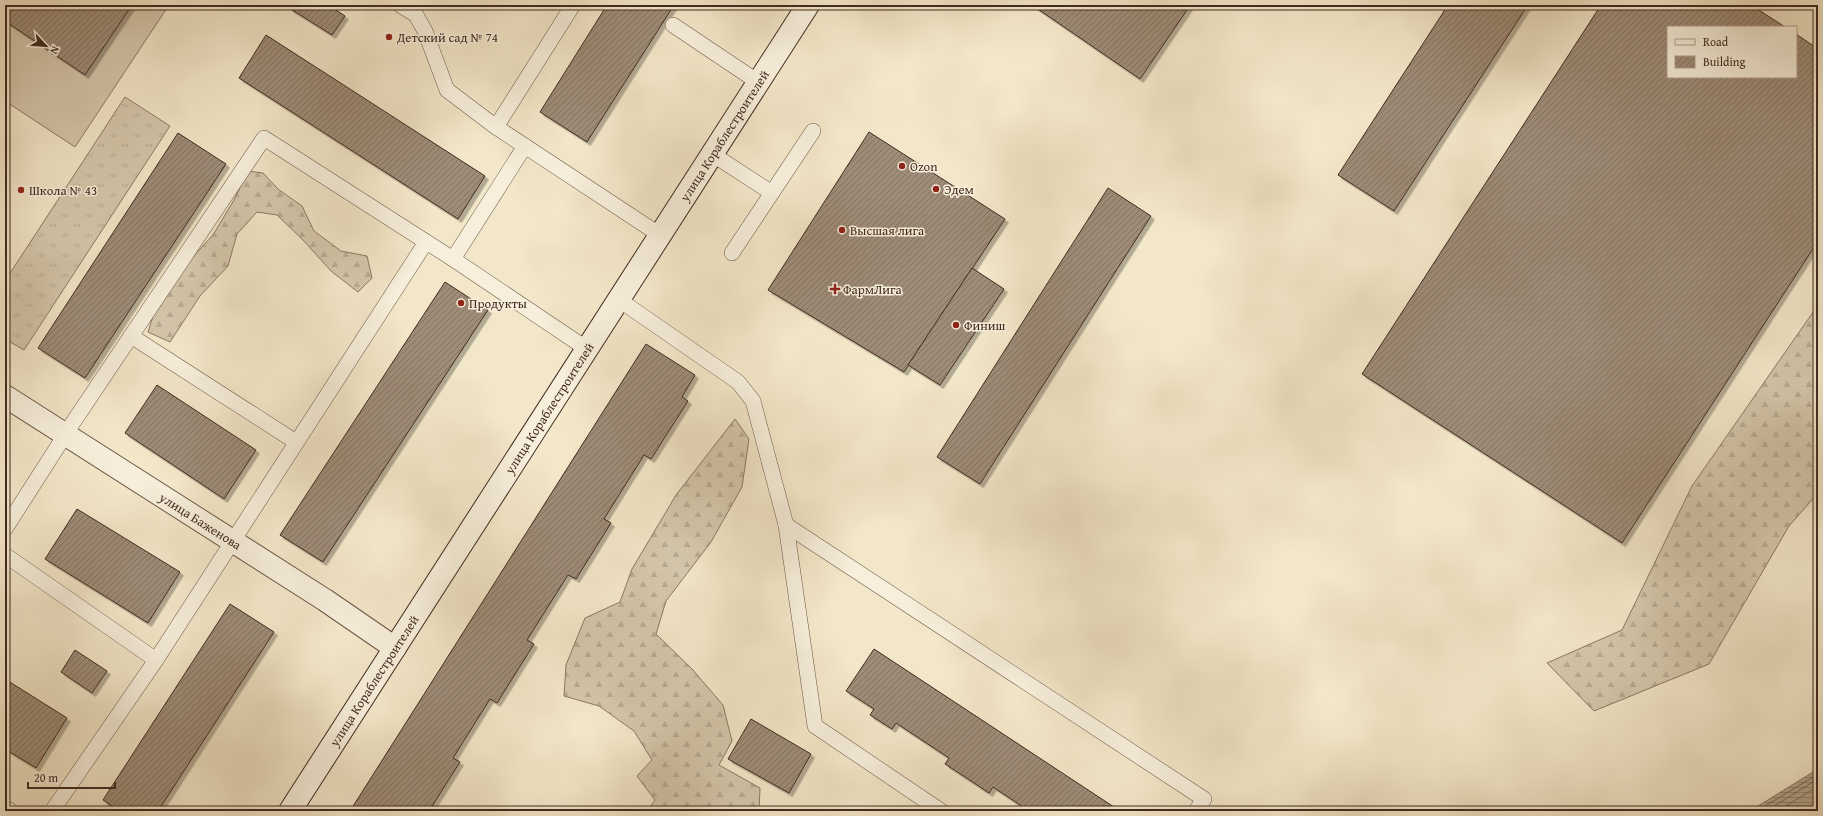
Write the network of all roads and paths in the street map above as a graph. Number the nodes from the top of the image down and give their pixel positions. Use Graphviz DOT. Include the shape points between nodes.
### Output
graph roads {
  1 [pos="400,5"];
  2 [pos="573,5"];
  3 [pos="808,5"];
  4 [pos="673,25"];
  5 [pos="758,82"];
  6 [pos="496,126"];
  7 [pos="813,132"];
  8 [pos="525,146"];
  9 [pos="712,154"];
  10 [pos="772,193"];
  11 [pos="660,235"];
  12 [pos="426,242"];
  13 [pos="732,253"];
  14 [pos="453,259"];
  15 [pos="618,299"];
  16 [pos="131,336"];
  17 [pos="587,349"];
  18 [pos="5,396"];
  19 [pos="65,434"];
  20 [pos="296,442"];
  21 [pos="786,526"];
  22 [pos="5,529"];
  23 [pos="233,541"];
  24 [pos="5,555"];
  25 [pos="395,648"];
  26 [pos="156,660"];
  27 [pos="5,808"];
  28 [pos="10,811"];
  29 [pos="52,811"];
  30 [pos="290,811"];
  31 [pos="941,811"];
  32 [pos="1196,811"];
  1 -- 6 [label="lane" via="416,15 425,31 447,90"];
  2 -- 6 [label="lane"];
  3 -- 5 [label="street, улица Кораблестроителей"];
  4 -- 5 [label="lane"];
  5 -- 9 [label="street, улица Кораблестроителей"];
  6 -- 8 [label="lane"];
  7 -- 10 [label="lane"];
  8 -- 11 [label="lane"];
  8 -- 14 [label="lane"];
  9 -- 10 [label="lane"];
  9 -- 11 [label="street, улица Кораблестроителей"];
  10 -- 13 [label="lane"];
  11 -- 15 [label="street, улица Кораблестроителей"];
  12 -- 14 [label="lane"];
  12 -- 16 [label="lane" via="264,138"];
  12 -- 20 [label="lane"];
  14 -- 17 [label="lane"];
  15 -- 17 [label="street, улица Кораблестроителей"];
  15 -- 21 [label="lane" via="738,382 753,401"];
  16 -- 19 [label="lane"];
  16 -- 20 [label="lane"];
  17 -- 25 [label="street, улица Кораблестроителей"];
  18 -- 19 [label="street, улица Баженова"];
  19 -- 22 [label="lane"];
  19 -- 23 [label="street, улица Баженова"];
  20 -- 23 [label="lane"];
  21 -- 31 [label="lane" via="815,726"];
  21 -- 32 [label="lane" via="1204,799"];
  23 -- 25 [label="street, улица Баженова"];
  23 -- 26 [label="lane"];
  24 -- 26 [label="lane"];
  25 -- 30 [label="street, улица Кораблестроителей"];
  26 -- 29 [label="lane"];
  27 -- 28 [label="lane"];
}
